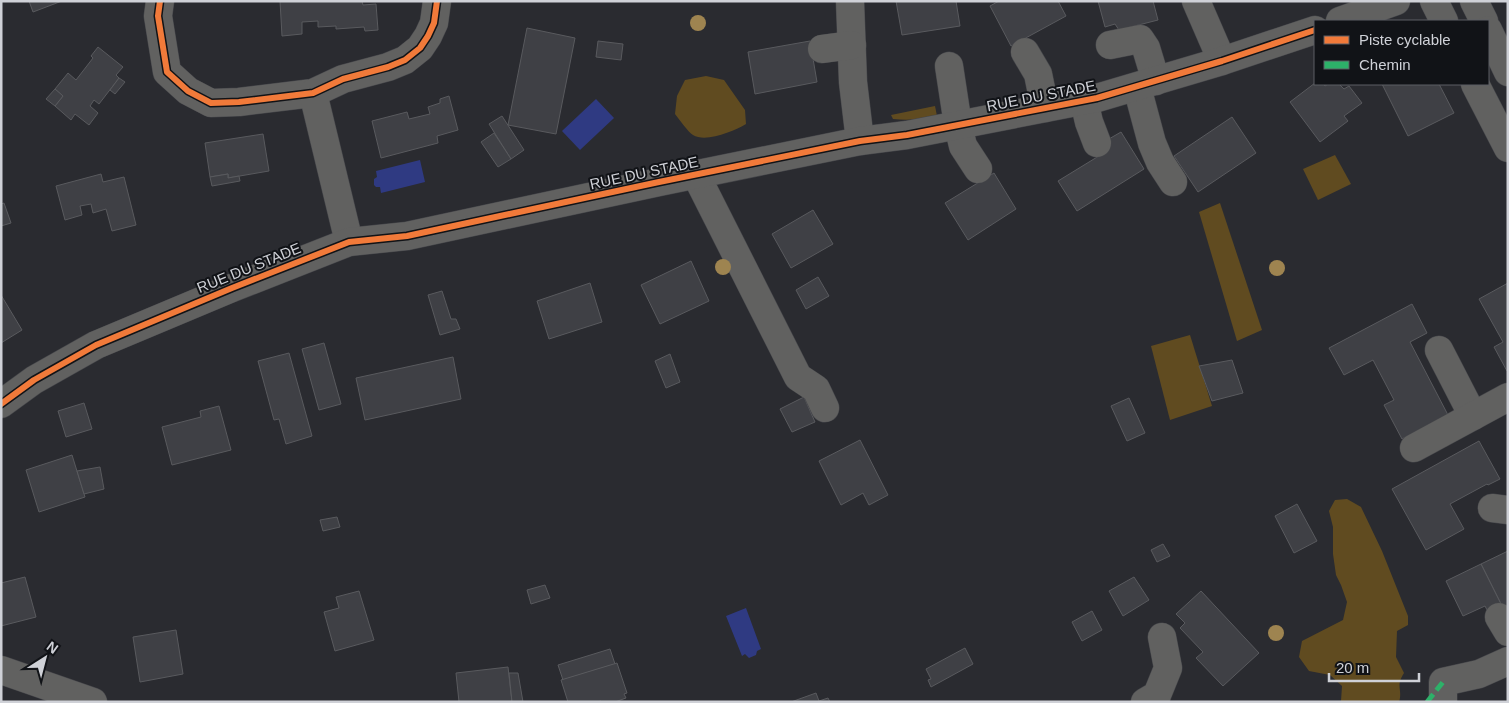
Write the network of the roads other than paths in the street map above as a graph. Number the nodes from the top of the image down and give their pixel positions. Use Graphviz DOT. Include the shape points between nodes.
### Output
graph roads {
  1 [pos="160,1"];
  2 [pos="437,1"];
  3 [pos="850,1"];
  4 [pos="1196,1"];
  5 [pos="1434,1"];
  6 [pos="1474,1"];
  7 [pos="1393,2"];
  8 [pos="1353,19"];
  9 [pos="1444,20"];
  10 [pos="1484,20"];
  11 [pos="1314,30"];
  12 [pos="1489,32"];
  13 [pos="1110,45"];
  14 [pos="822,49"];
  15 [pos="1026,52"];
  16 [pos="852,55"];
  17 [pos="1222,61"];
  18 [pos="949,66"];
  19 [pos="1508,72"];
  20 [pos="1147,84"];
  21 [pos="1476,85"];
  22 [pos="313,93"];
  23 [pos="1084,100"];
  24 [pos="1045,108"];
  25 [pos="958,125"];
  26 [pos="860,141"];
  27 [pos="1097,143"];
  28 [pos="1508,148"];
  29 [pos="978,169"];
  30 [pos="696,175"];
  31 [pos="1173,182"];
  32 [pos="348,242"];
  33 [pos="1439,350"];
  34 [pos="1508,397"];
  35 [pos="1,404"];
  36 [pos="825,408"];
  37 [pos="1473,416"];
  38 [pos="1414,448"];
  39 [pos="1162,637"];
  40 [pos="1508,661"];
  41 [pos="1,670"];
  42 [pos="1443,692"];
  43 [pos="93,702"];
  44 [pos="1145,702"];
  1 -- 22 [label="street" via="158,16 167,72 188,91 210,103"];
  2 -- 22 [label="street" via="434,23 428,36 420,48 405,60 343,79"];
  3 -- 16 [label="street"];
  4 -- 17 [label="street"];
  5 -- 9 [label="street"];
  6 -- 10 [label="street"];
  7 -- 8 [label="street"];
  11 -- 17 [label="street, RUE DU STADE"];
  12 -- 19 [label="street"];
  13 -- 20 [label="street" via="1140,39 1146,48"];
  14 -- 16 [label="street"];
  15 -- 24 [label="street" via="1038,74"];
  16 -- 26 [label="street"];
  17 -- 20 [label="street, RUE DU STADE"];
  18 -- 25 [label="street"];
  20 -- 23 [label="street, RUE DU STADE"];
  20 -- 31 [label="street" via="1152,143"];
  21 -- 28 [label="street"];
  22 -- 32 [label="street"];
  23 -- 24 [label="street, RUE DU STADE"];
  23 -- 27 [label="street"];
  24 -- 25 [label="street, RUE DU STADE"];
  25 -- 26 [label="street, RUE DU STADE"];
  25 -- 29 [label="street" via="963,146"];
  26 -- 30 [label="street, RUE DU STADE"];
  30 -- 32 [label="street, RUE DU STADE" via="407,236"];
  30 -- 36 [label="street" via="798,377 816,388"];
  32 -- 35 [label="street, RUE DU STADE" via="96,345 34,380"];
  33 -- 37 [label="street"];
  34 -- 37 [label="street"];
  37 -- 38 [label="street"];
  39 -- 44 [label="street" via="1168,668 1157,695"];
  40 -- 42 [label="street"];
  41 -- 43 [label="street"];
}
